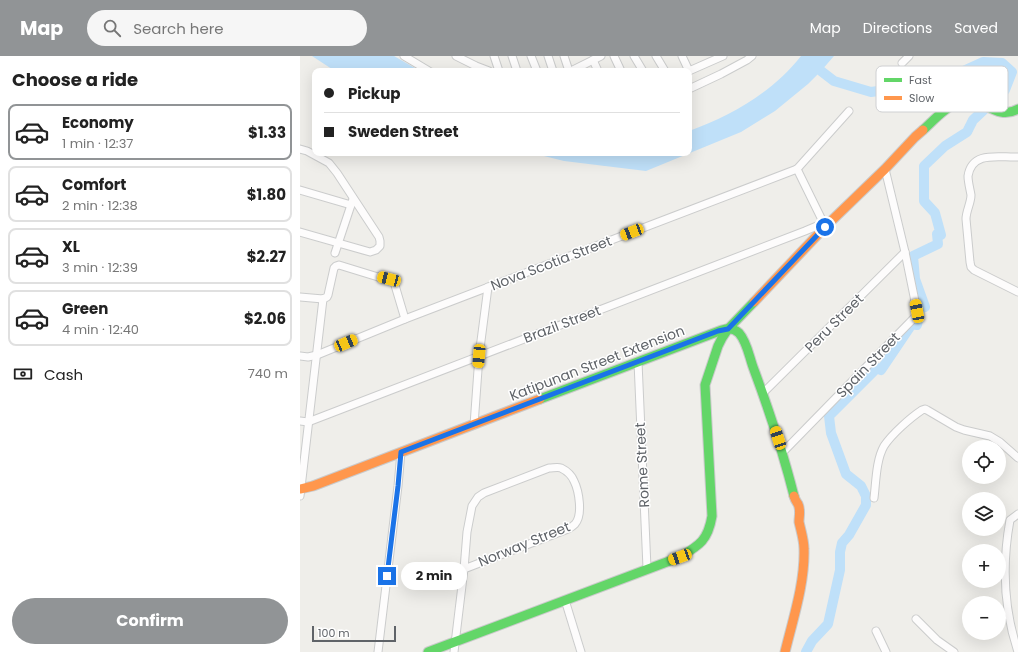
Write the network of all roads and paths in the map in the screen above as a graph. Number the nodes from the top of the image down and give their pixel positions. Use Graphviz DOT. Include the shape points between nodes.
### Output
graph roads {
  1 [pos="404,56"];
  2 [pos="456,56"];
  3 [pos="473,56"];
  4 [pos="494,56"];
  5 [pos="512,56"];
  6 [pos="531,56"];
  7 [pos="548,56"];
  8 [pos="564,56"];
  9 [pos="601,56"];
  10 [pos="614,56"];
  11 [pos="634,56"];
  12 [pos="656,56"];
  13 [pos="682,56"];
  14 [pos="723,56"];
  15 [pos="752,56"];
  16 [pos="909,56"];
  17 [pos="712,58"];
  18 [pos="591,59"];
  19 [pos="902,63"];
  20 [pos="476,66"];
  21 [pos="424,68"];
  22 [pos="481,68"];
  23 [pos="498,68"];
  24 [pos="516,68"];
  25 [pos="536,68"];
  26 [pos="552,68"];
  27 [pos="569,68"];
  28 [pos="576,68"];
  29 [pos="596,68"];
  30 [pos="620,68"];
  31 [pos="641,68"];
  32 [pos="663,68"];
  33 [pos="688,68"];
  34 [pos="692,69"];
  35 [pos="692,88"];
  36 [pos="1018,109"];
  37 [pos="849,111"];
  38 [pos="943,112"];
  39 [pos="999,112"];
  40 [pos="300,150"];
  41 [pos="312,154"];
  42 [pos="315,156"];
  43 [pos="1018,157"];
  44 [pos="797,169"];
  45 [pos="885,169"];
  46 [pos="300,190"];
  47 [pos="352,202"];
  48 [pos="825,225"];
  49 [pos="300,232"];
  50 [pos="338,242"];
  51 [pos="905,252"];
  52 [pos="335,253"];
  53 [pos="488,287"];
  54 [pos="1018,292"];
  55 [pos="300,297"];
  56 [pos="323,299"];
  57 [pos="405,318"];
  58 [pos="728,329"];
  59 [pos="317,355"];
  60 [pos="300,356"];
  61 [pos="479,356"];
  62 [pos="638,362"];
  63 [pos="763,394"];
  64 [pos="300,422"];
  65 [pos="308,422"];
  66 [pos="474,425"];
  67 [pos="401,452"];
  68 [pos="782,453"];
  69 [pos="1018,458"];
  70 [pos="300,492"];
  71 [pos="874,498"];
  72 [pos="1018,514"];
  73 [pos="647,568"];
  74 [pos="464,569"];
  75 [pos="565,600"];
  76 [pos="916,619"];
  77 [pos="876,631"];
  78 [pos="456,641"];
  79 [pos="378,652"];
  80 [pos="428,652"];
  81 [pos="454,652"];
  82 [pos="581,652"];
  83 [pos="785,652"];
  84 [pos="886,652"];
  85 [pos="954,652"];
  86 [pos="1018,652"];
  1 -- 21 [label="street"];
  2 -- 20 [label="street"];
  3 -- 20 [label="street"];
  4 -- 23 [label="street"];
  5 -- 24 [label="street"];
  6 -- 25 [label="street"];
  7 -- 26 [label="street"];
  8 -- 27 [label="street"];
  9 -- 18 [label="street"];
  10 -- 30 [label="street"];
  11 -- 31 [label="street"];
  12 -- 32 [label="street"];
  13 -- 33 [label="street"];
  14 -- 17 [label="street"];
  15 -- 35 [label="street"];
  16 -- 19 [label="street"];
  17 -- 34 [label="street"];
  18 -- 28 [label="street"];
  18 -- 29 [label="street"];
  20 -- 22 [label="street"];
  36 -- 39 [label="street" via="1013,112"];
  37 -- 44 [label="street, Nova Scotia Street"];
  38 -- 45 [label="street"];
  40 -- 41 [label="street"];
  42 -- 47 [label="street" via="329,163 338,173"];
  43 -- 54 [label="street" via="985,157 974,163 968,178 971,196 966,219 971,267"];
  44 -- 48 [label="street"];
  44 -- 53 [label="street, Nova Scotia Street"];
  45 -- 48 [label="street"];
  45 -- 51 [label="street, Spain Street"];
  46 -- 47 [label="street"];
  47 -- 50 [label="street"];
  47 -- 50 [label="street" via="379,237 380,246 370,252"];
  48 -- 58 [label="street"];
  48 -- 61 [label="street, Brazil Street"];
  49 -- 50 [label="street"];
  50 -- 52 [label="street"];
  51 -- 63 [label="street, Peru Street"];
  51 -- 68 [label="street, Spain Street" via="917,311 915,317"];
  53 -- 57 [label="street, Nova Scotia Street"];
  53 -- 61 [label="street"];
  55 -- 56 [label="street"];
  56 -- 57 [label="street" via="328,295 334,268 339,266 394,282"];
  56 -- 59 [label="street"];
  57 -- 59 [label="street, Nova Scotia Street"];
  58 -- 62 [label="street, Katipunan Street Extension"];
  58 -- 63 [label="street" via="739,333 744,341"];
  58 -- 73 [label="street" via="720,342 705,385 711,526 702,542 694,548 680,557"];
  59 -- 60 [label="street, Nova Scotia Street"];
  59 -- 65 [label="street"];
  61 -- 65 [label="street, Brazil Street"];
  61 -- 66 [label="street"];
  62 -- 66 [label="street, Katipunan Street Extension"];
  62 -- 73 [label="street, Rome Street"];
  63 -- 68 [label="street"];
  64 -- 65 [label="street, Brazil Street"];
  65 -- 70 [label="street"];
  66 -- 67 [label="street, Katipunan Street Extension"];
  67 -- 70 [label="street, Katipunan Street Extension"];
  67 -- 79 [label="street"];
  68 -- 83 [label="street" via="798,504 804,547 800,588"];
  69 -- 71 [label="street" via="990,436 956,427 925,409 894,435 884,447 879,460"];
  72 -- 86 [label="street" via="1010,520 1006,574 1007,608"];
  73 -- 75 [label="street"];
  74 -- 74 [label="street, Norway Street" via="472,506 478,497 549,468 560,468 569,473 578,491 580,509 576,523 568,529"];
  74 -- 78 [label="street, Norway Street"];
  75 -- 78 [label="street"];
  75 -- 82 [label="street"];
  76 -- 85 [label="street"];
  77 -- 84 [label="street"];
  78 -- 80 [label="street"];
  78 -- 81 [label="street, Norway Street"];
}
